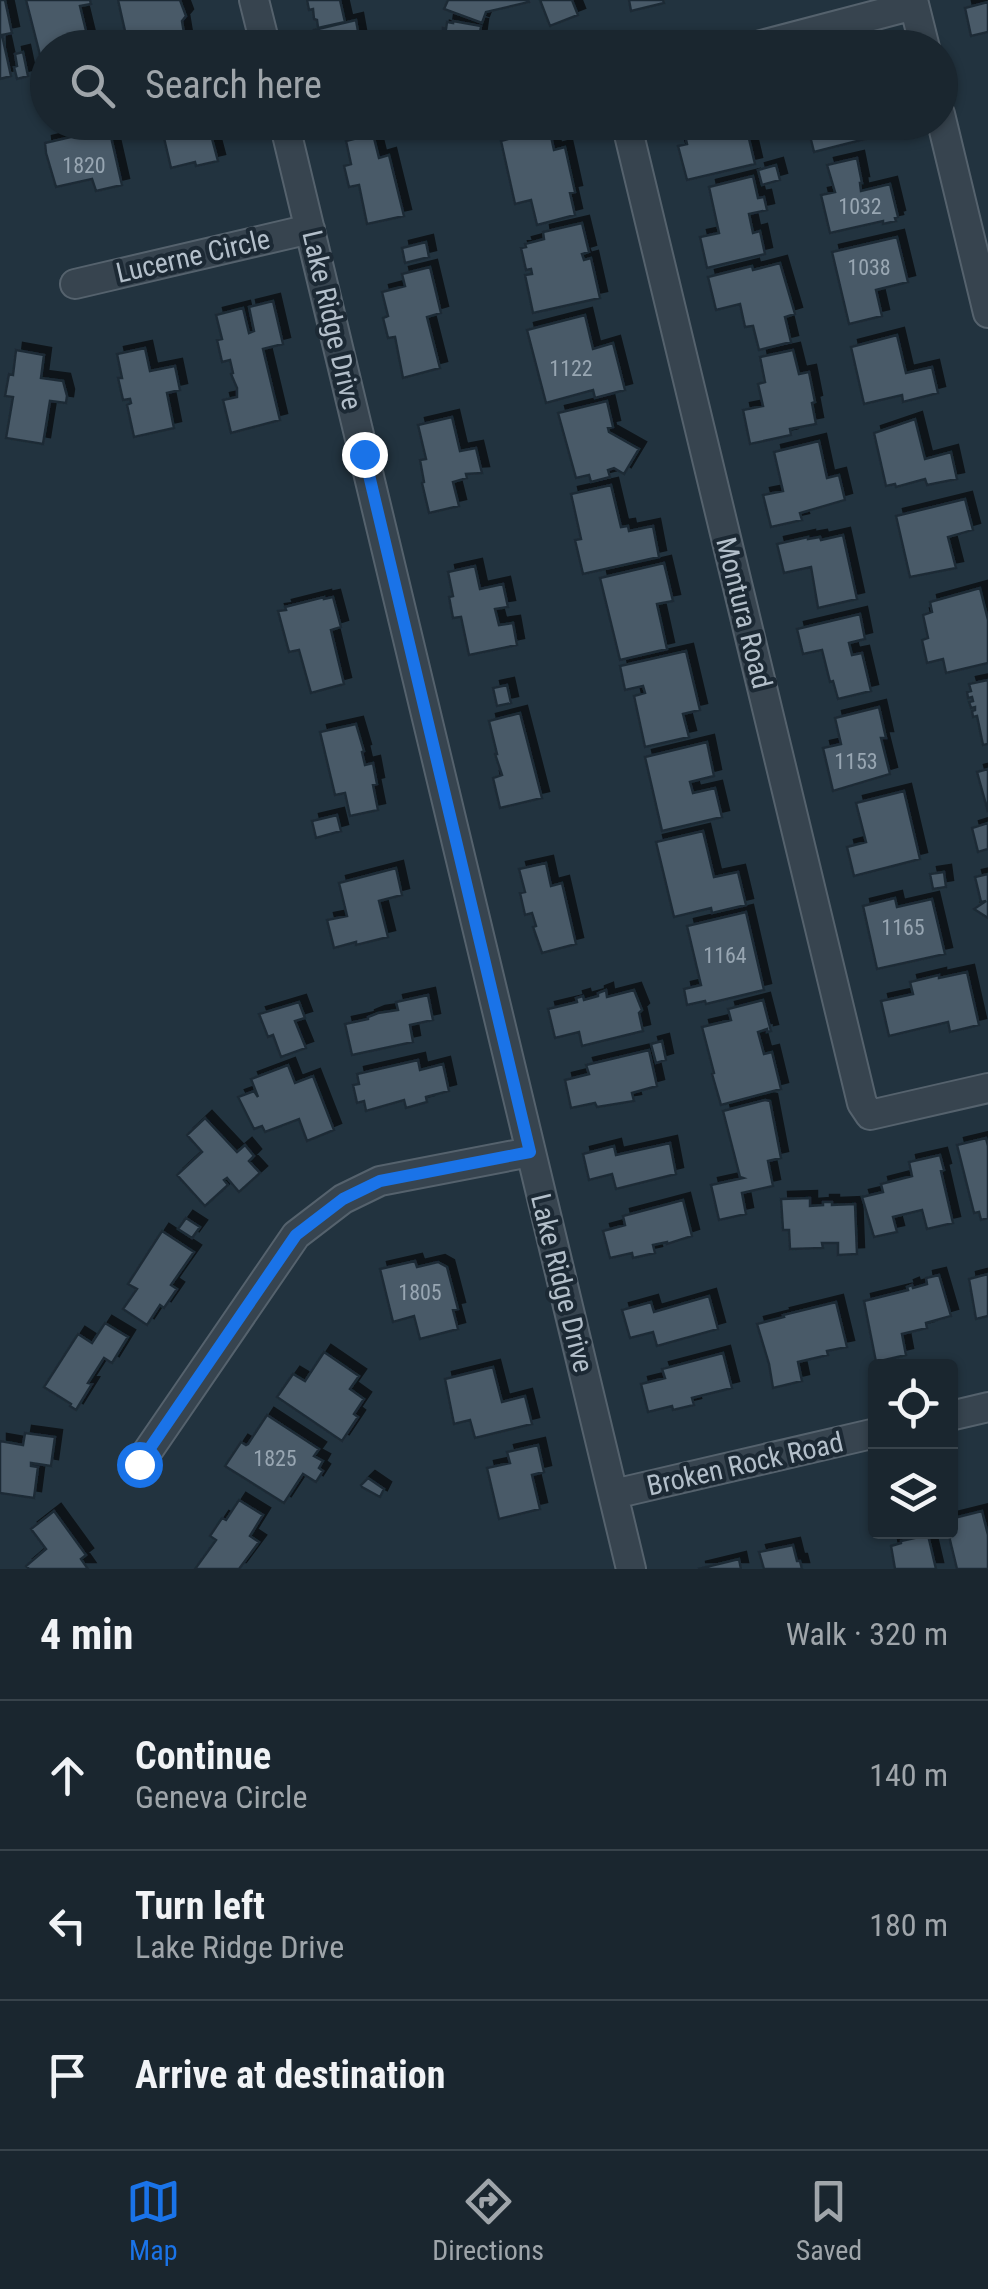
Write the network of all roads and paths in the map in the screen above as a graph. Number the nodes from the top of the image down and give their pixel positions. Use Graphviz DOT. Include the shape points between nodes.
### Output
graph roads {
  1 [pos="254,0"];
  2 [pos="914,2"];
  3 [pos="262,30"];
  4 [pos="814,30"];
  5 [pos="920,30"];
  6 [pos="288,140"];
  7 [pos="630,140"];
  8 [pos="946,140"];
  9 [pos="310,228"];
  10 [pos="75,284"];
  11 [pos="988,313"];
  12 [pos="988,1088"];
  13 [pos="530,1152"];
  14 [pos="988,1407"];
  15 [pos="958,1414"];
  16 [pos="868,1435"];
  17 [pos="139,1464"];
  18 [pos="614,1494"];
  19 [pos="631,1569"];
  1 -- 3 [label="street"];
  2 -- 4 [label="street"];
  2 -- 5 [label="street"];
  6 -- 9 [label="street, Lake Ridge Drive"];
  7 -- 12 [label="street, Montura Road" via="862,1103 870,1115"];
  8 -- 11 [label="street"];
  9 -- 10 [label="street, Lucerne Circle"];
  9 -- 13 [label="street, Lake Ridge Drive"];
  13 -- 17 [label="street" via="380,1181 296,1235"];
  13 -- 18 [label="street, Lake Ridge Drive"];
  14 -- 15 [label="street"];
  16 -- 18 [label="street, Broken Rock Road"];
  18 -- 19 [label="street, Lake Ridge Drive"];
}
